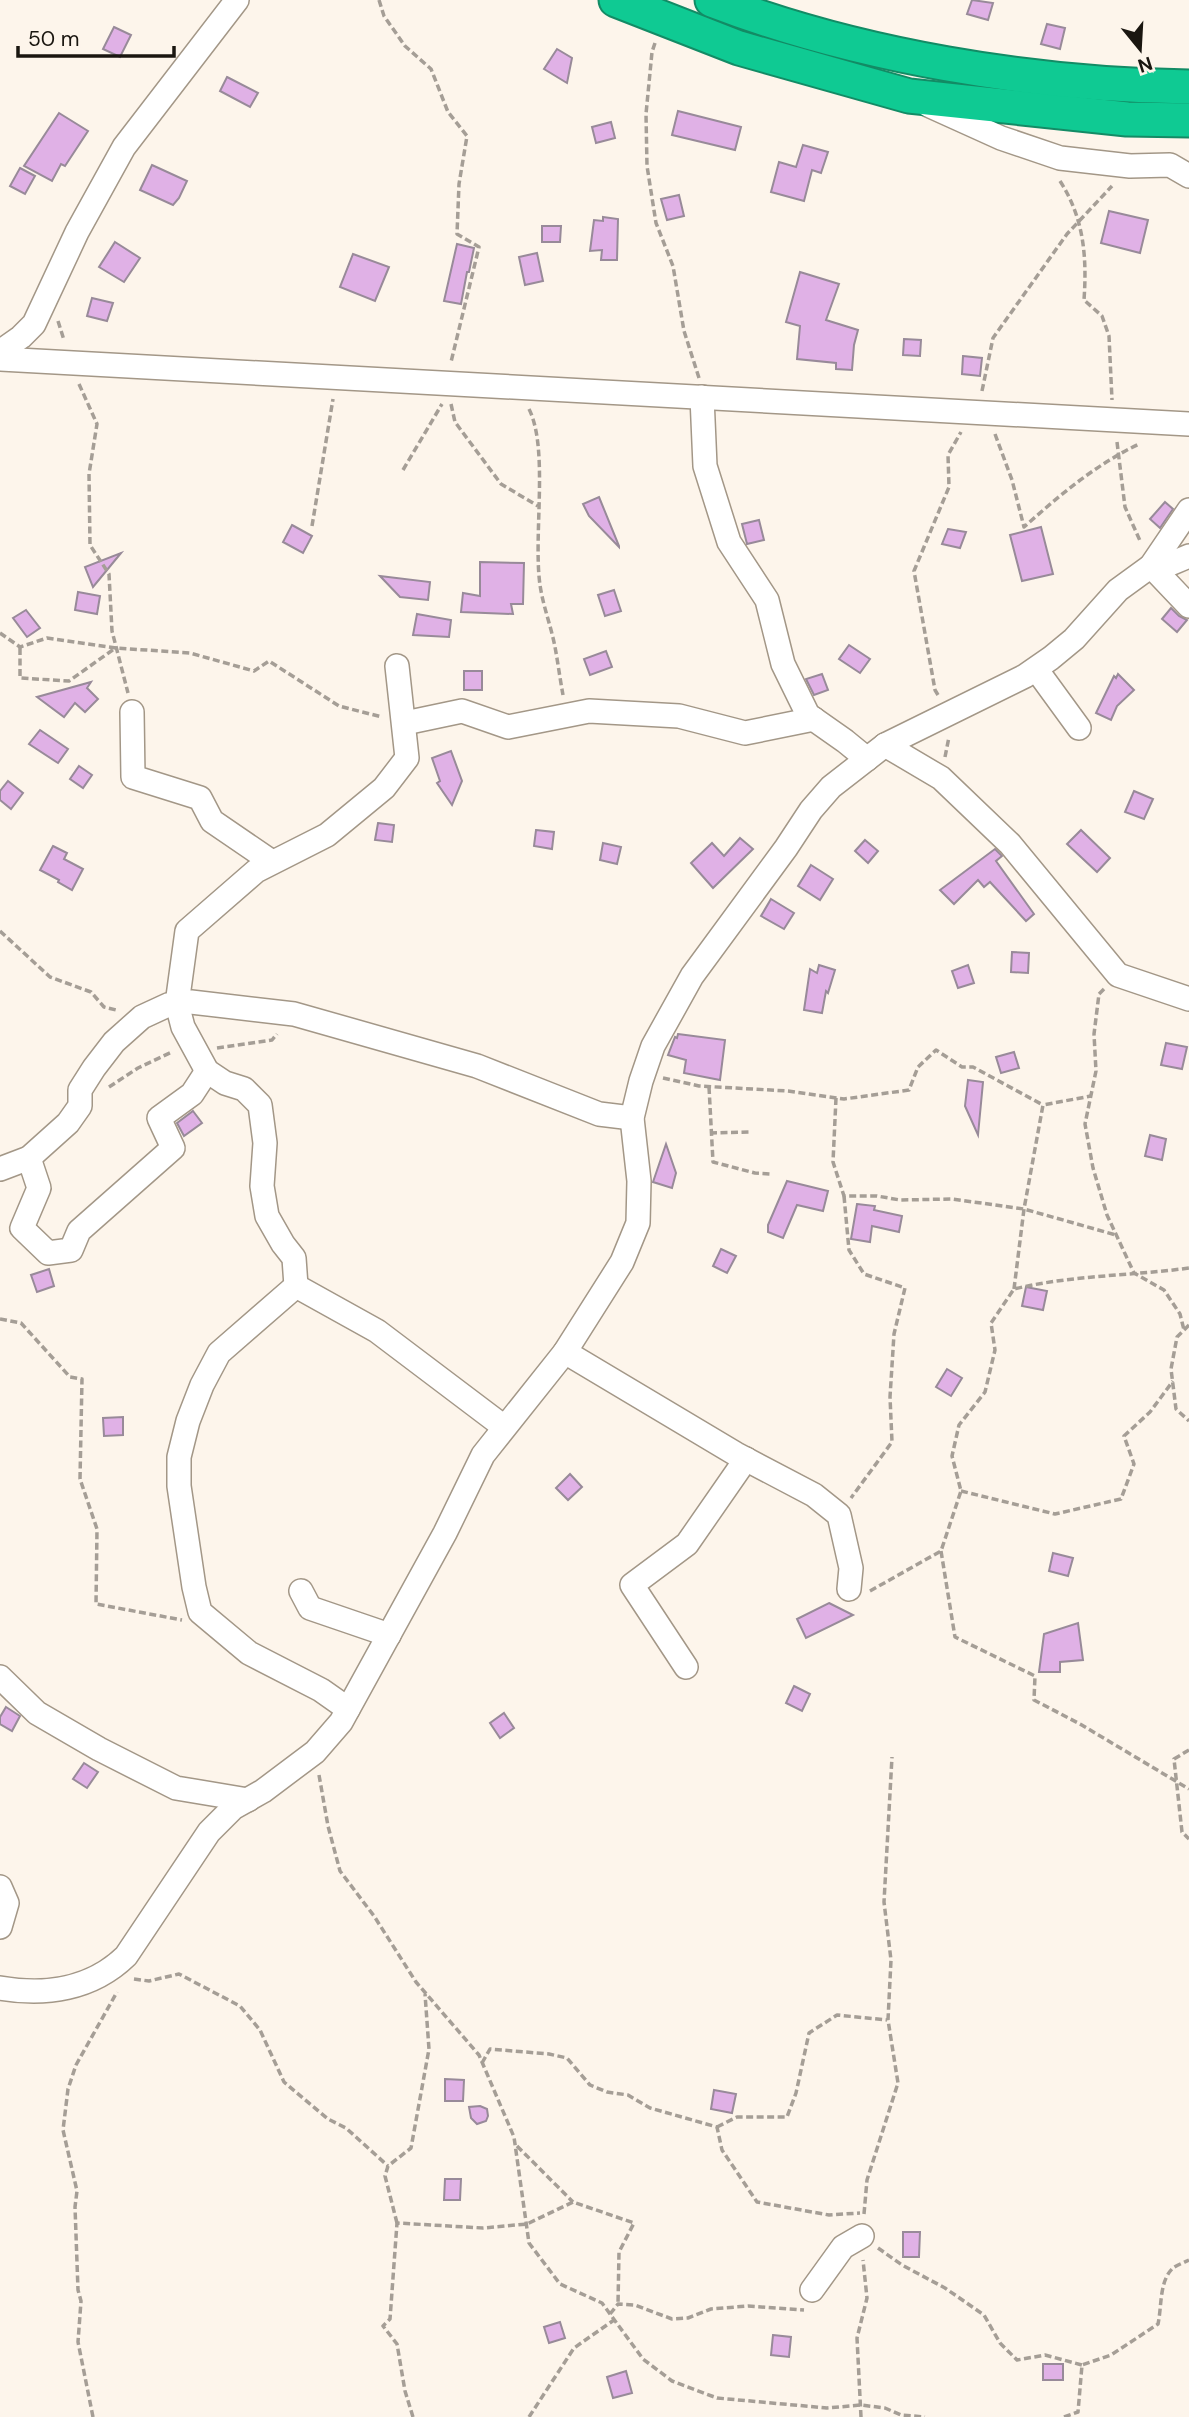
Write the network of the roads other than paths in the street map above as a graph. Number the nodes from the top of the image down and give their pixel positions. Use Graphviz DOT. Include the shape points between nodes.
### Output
graph roads {
  1 [pos="237,0"];
  2 [pos="617,0"];
  3 [pos="712,0"];
  4 [pos="1189,87"];
  5 [pos="909,96"];
  6 [pos="1189,120"];
  7 [pos="1189,176"];
  8 [pos="0,352"];
  9 [pos="0,359"];
  10 [pos="702,397"];
  11 [pos="1189,424"];
  12 [pos="1189,510"];
  13 [pos="1189,556"];
  14 [pos="1152,566"];
  15 [pos="1189,607"];
  16 [pos="397,666"];
  17 [pos="1036,668"];
  18 [pos="132,712"];
  19 [pos="814,719"];
  20 [pos="405,723"];
  21 [pos="1079,729"];
  22 [pos="876,752"];
  23 [pos="272,862"];
  24 [pos="1189,999"];
  25 [pos="177,1004"];
  26 [pos="207,1070"];
  27 [pos="632,1118"];
  28 [pos="29,1158"];
  29 [pos="0,1169"];
  30 [pos="296,1286"];
  31 [pos="565,1352"];
  32 [pos="504,1427"];
  33 [pos="746,1460"];
  34 [pos="849,1589"];
  35 [pos="301,1591"];
  36 [pos="389,1635"];
  37 [pos="686,1667"];
  38 [pos="0,1677"];
  39 [pos="348,1709"];
  40 [pos="248,1800"];
  41 [pos="0,1887"];
  42 [pos="0,1927"];
  43 [pos="2,1984"];
  44 [pos="862,2236"];
  45 [pos="812,2290"];
  1 -- 8 [label="street" via="124,147 34,324"];
  2 -- 5 [label="highway" via="739,48"];
  3 -- 4 [label="highway" via="817,34 931,59 1066,79"];
  5 -- 6 [label="highway" via="1127,119"];
  5 -- 7 [label="street" via="1001,138 1060,158 1130,166 1170,165"];
  9 -- 10 [label="street" via="337,376 448,388 516,386"];
  10 -- 11 [label="street"];
  10 -- 19 [label="street" via="705,466 729,542 767,600 783,664"];
  12 -- 14 [label="street"];
  13 -- 14 [label="street"];
  14 -- 15 [label="street"];
  14 -- 17 [label="street" via="1118,590 1074,639"];
  16 -- 20 [label="street"];
  17 -- 21 [label="street"];
  17 -- 22 [label="street"];
  18 -- 23 [label="street" via="133,777 200,798 212,821"];
  19 -- 20 [label="street" via="745,733 679,716 589,711 508,727 462,710"];
  19 -- 22 [label="street" via="845,741"];
  20 -- 23 [label="street" via="407,758 384,788 327,835"];
  22 -- 24 [label="street" via="941,778 1010,844 1118,975"];
  22 -- 27 [label="street" via="831,787 811,810 692,976 665,1023"];
  23 -- 25 [label="street" via="187,931"];
  25 -- 26 [label="street" via="183,1027"];
  25 -- 27 [label="street" via="294,1014 477,1066 598,1114"];
  25 -- 28 [label="street" via="142,1017 114,1042 80,1090 80,1106 68,1123"];
  26 -- 28 [label="street" via="192,1094 159,1118 173,1148 79,1231 71,1250 48,1253 22,1228 39,1188"];
  26 -- 30 [label="street" via="244,1089 260,1105 265,1143 261,1185 267,1216 294,1258"];
  27 -- 31 [label="street" via="638,1223 622,1262"];
  28 -- 29 [label="street"];
  30 -- 32 [label="street" via="377,1331"];
  30 -- 39 [label="street" via="219,1353 188,1421 179,1457 179,1486 200,1612 249,1653"];
  31 -- 32 [label="street"];
  31 -- 33 [label="street"];
  32 -- 36 [label="street" via="483,1455"];
  33 -- 34 [label="street" via="814,1495 839,1515 851,1568"];
  33 -- 37 [label="street" via="687,1544 632,1585"];
  35 -- 36 [label="street" via="310,1608"];
  36 -- 39 [label="street"];
  38 -- 40 [label="street" via="37,1713 176,1788"];
  39 -- 40 [label="street" via="315,1752"];
  40 -- 43 [label="street" via="209,1832 116,1975 44,1992"];
  41 -- 42 [label="street" via="7,1903"];
  44 -- 45 [label="street" via="843,2247"];
}
